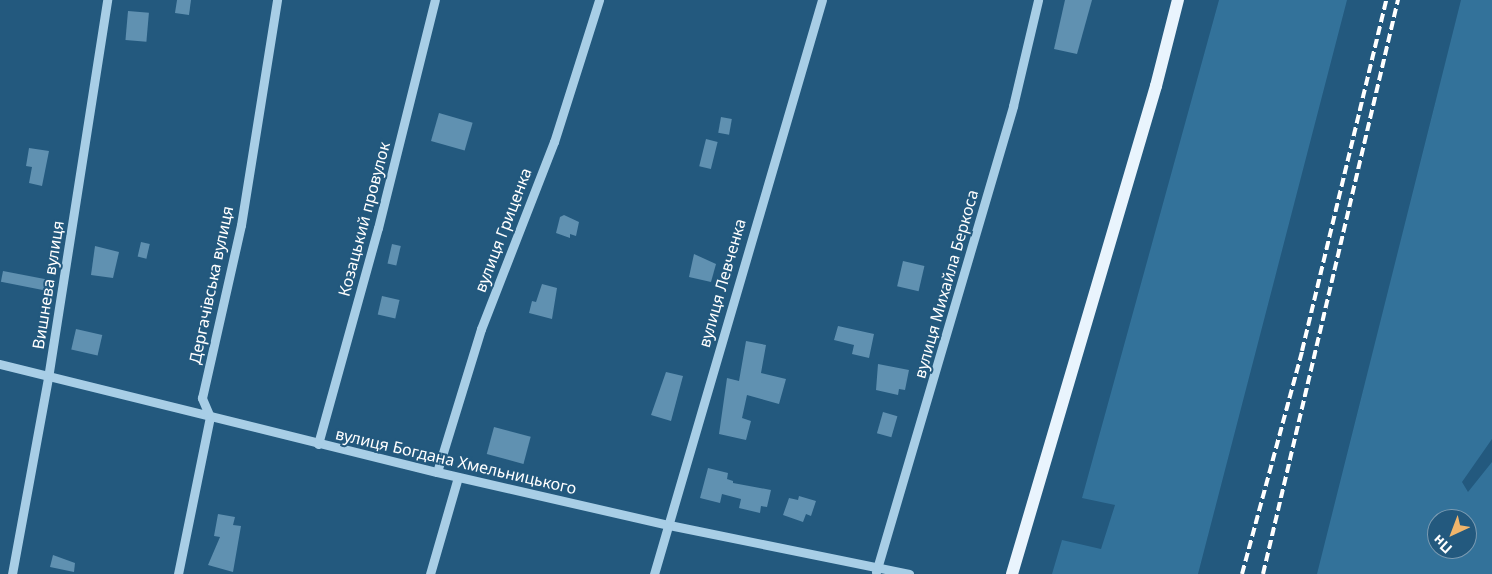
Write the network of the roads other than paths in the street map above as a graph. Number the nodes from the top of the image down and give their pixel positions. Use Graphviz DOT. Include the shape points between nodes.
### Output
graph roads {
  1 [pos="107,0"];
  2 [pos="278,0"];
  3 [pos="435,0"];
  4 [pos="599,0"];
  5 [pos="822,0"];
  6 [pos="1038,0"];
  7 [pos="1178,0"];
  8 [pos="0,364"];
  9 [pos="48,378"];
  10 [pos="210,418"];
  11 [pos="318,444"];
  12 [pos="437,472"];
  13 [pos="458,477"];
  14 [pos="669,525"];
  15 [pos="876,571"];
  16 [pos="12,574"];
  17 [pos="178,574"];
  18 [pos="430,574"];
  19 [pos="654,574"];
  20 [pos="909,574"];
  21 [pos="1012,574"];
  1 -- 9 [label="street, Вишнева вулиця"];
  2 -- 10 [label="street, Дергачівська вулиця" via="241,225 202,398"];
  3 -- 11 [label="street, Козацький провулок" via="378,228"];
  4 -- 12 [label="street, вулиця Гриценка" via="554,142 481,329"];
  5 -- 14 [label="street, вулиця Левченка"];
  6 -- 15 [label="street, вулиця Михайла Беркоса" via="1010,116"];
  7 -- 21 [label="main road" via="1153,96"];
  8 -- 9 [label="street, вулиця Богдана Хмельницького"];
  9 -- 10 [label="street, вулиця Богдана Хмельницького"];
  9 -- 16 [label="street, Вишнева вулиця"];
  10 -- 11 [label="street, вулиця Богдана Хмельницького"];
  10 -- 17 [label="street, Дергачівська вулиця"];
  11 -- 12 [label="street, вулиця Богдана Хмельницького"];
  12 -- 13 [label="street, вулиця Богдана Хмельницького"];
  13 -- 14 [label="street, вулиця Богдана Хмельницького"];
  13 -- 18 [label="street"];
  14 -- 15 [label="street, вулиця Богдана Хмельницького"];
  14 -- 19 [label="street, вулиця Левченка"];
  15 -- 20 [label="street, вулиця Богдана Хмельницького"];
}
